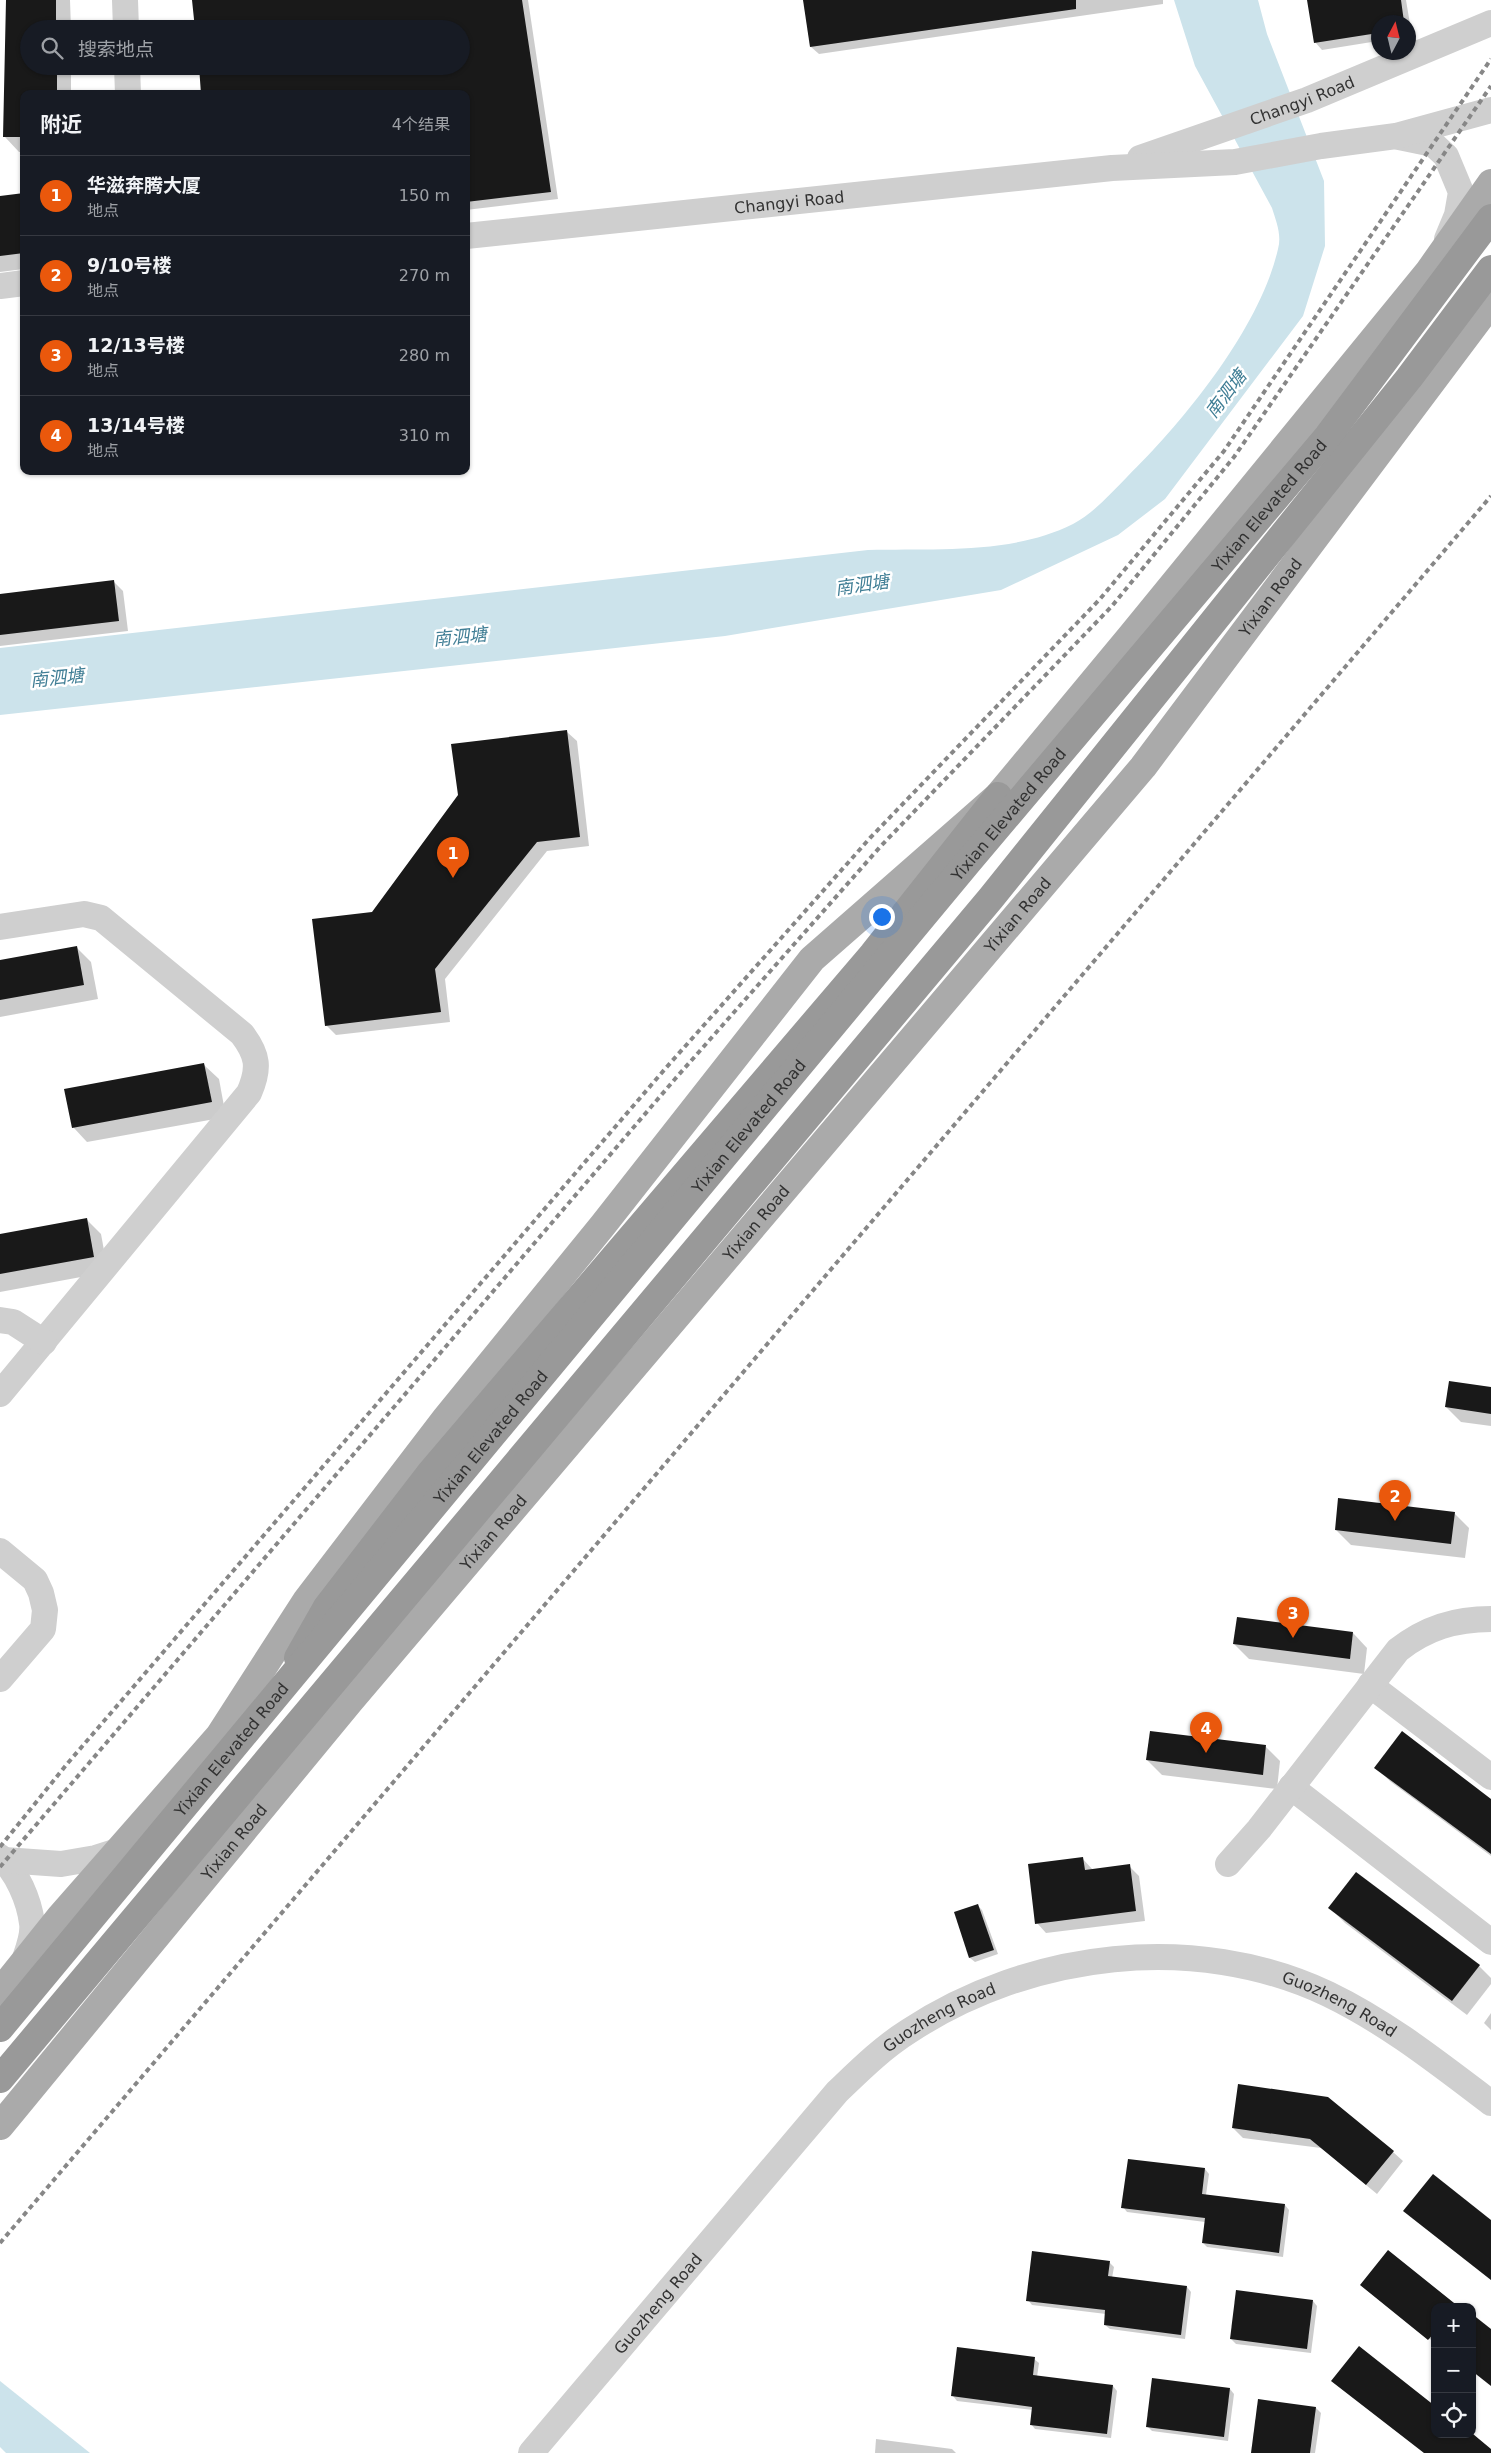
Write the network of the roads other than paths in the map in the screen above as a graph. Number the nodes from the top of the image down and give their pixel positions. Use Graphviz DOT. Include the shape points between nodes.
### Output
graph roads {
  1 [pos="125,0"];
  2 [pos="126,20"];
  3 [pos="1491,23"];
  4 [pos="127,75"];
  5 [pos="128,90"];
  6 [pos="1491,110"];
  7 [pos="1396,136"];
  8 [pos="1112,168"];
  9 [pos="1491,183"];
  10 [pos="1491,218"];
  11 [pos="470,236"];
  12 [pos="1440,256"];
  13 [pos="1491,269"];
  14 [pos="20,284"];
  15 [pos="0,286"];
  16 [pos="1491,303"];
  17 [pos="998,796"];
  18 [pos="0,927"];
  19 [pos="0,1320"];
  20 [pos="44,1342"];
  21 [pos="0,1394"];
  22 [pos="0,1551"];
  23 [pos="1491,1619"];
  24 [pos="0,1678"];
  25 [pos="1370,1684"];
  26 [pos="279,1692"];
  27 [pos="1491,1777"];
  28 [pos="1291,1787"];
  29 [pos="118,1851"];
  30 [pos="2,1859"];
  31 [pos="1228,1864"];
  32 [pos="1491,1942"];
  33 [pos="24,1961"];
  34 [pos="0,1992"];
  35 [pos="0,2028"];
  36 [pos="0,2079"];
  37 [pos="1491,2103"];
  38 [pos="0,2126"];
  39 [pos="531,2453"];
  1 -- 2 [label="street"];
  3 -- 8 [label="street, Changyi Road" via="1307,100"];
  4 -- 5 [label="street"];
  6 -- 7 [label="street, Changyi Road"];
  7 -- 8 [label="street, Changyi Road" via="1235,162"];
  7 -- 12 [label="street" via="1433,144 1446,156 1461,192 1457,216"];
  8 -- 11 [label="street, Changyi Road"];
  9 -- 12 [label="main road"];
  10 -- 26 [label="highway, Yixian Elevated Road, bridge" via="1328,436 949,885"];
  12 -- 17 [label="main road"];
  13 -- 36 [label="highway, Yixian Elevated Road" via="1409,378 991,898"];
  14 -- 15 [label="street"];
  16 -- 38 [label="main road, Yixian Road" via="1143,767 350,1701"];
  17 -- 26 [label="highway, bridge" via="872,954 432,1472 327,1607"];
  17 -- 29 [label="main road" via="812,959 603,1226 446,1418 306,1601 219,1736"];
  17 -- 35 [label="main road" via="899,963"];
  18 -- 20 [label="street" via="84,914 102,918 242,1034 254,1049 256,1067 249,1093"];
  19 -- 20 [label="street" via="14,1322"];
  20 -- 21 [label="street"];
  22 -- 24 [label="street" via="34,1580 45,1610 43,1629"];
  23 -- 25 [label="street" via="1470,1619 1439,1626 1414,1637 1398,1650"];
  25 -- 27 [label="street"];
  25 -- 28 [label="street"];
  26 -- 35 [label="highway, Yixian Elevated Road, bridge"];
  28 -- 31 [label="street"];
  28 -- 32 [label="street"];
  29 -- 30 [label="street" via="61,1864"];
  29 -- 33 [label="main road"];
  30 -- 33 [label="street" via="24,1892 32,1924 31,1942"];
  33 -- 34 [label="main road"];
  37 -- 39 [label="street, Guozheng Road" via="1372,2016 1326,1993 1252,1969 1184,1958 1135,1957 1035,1973 990,1988 908,2031 873,2057 837,2092"];
}
